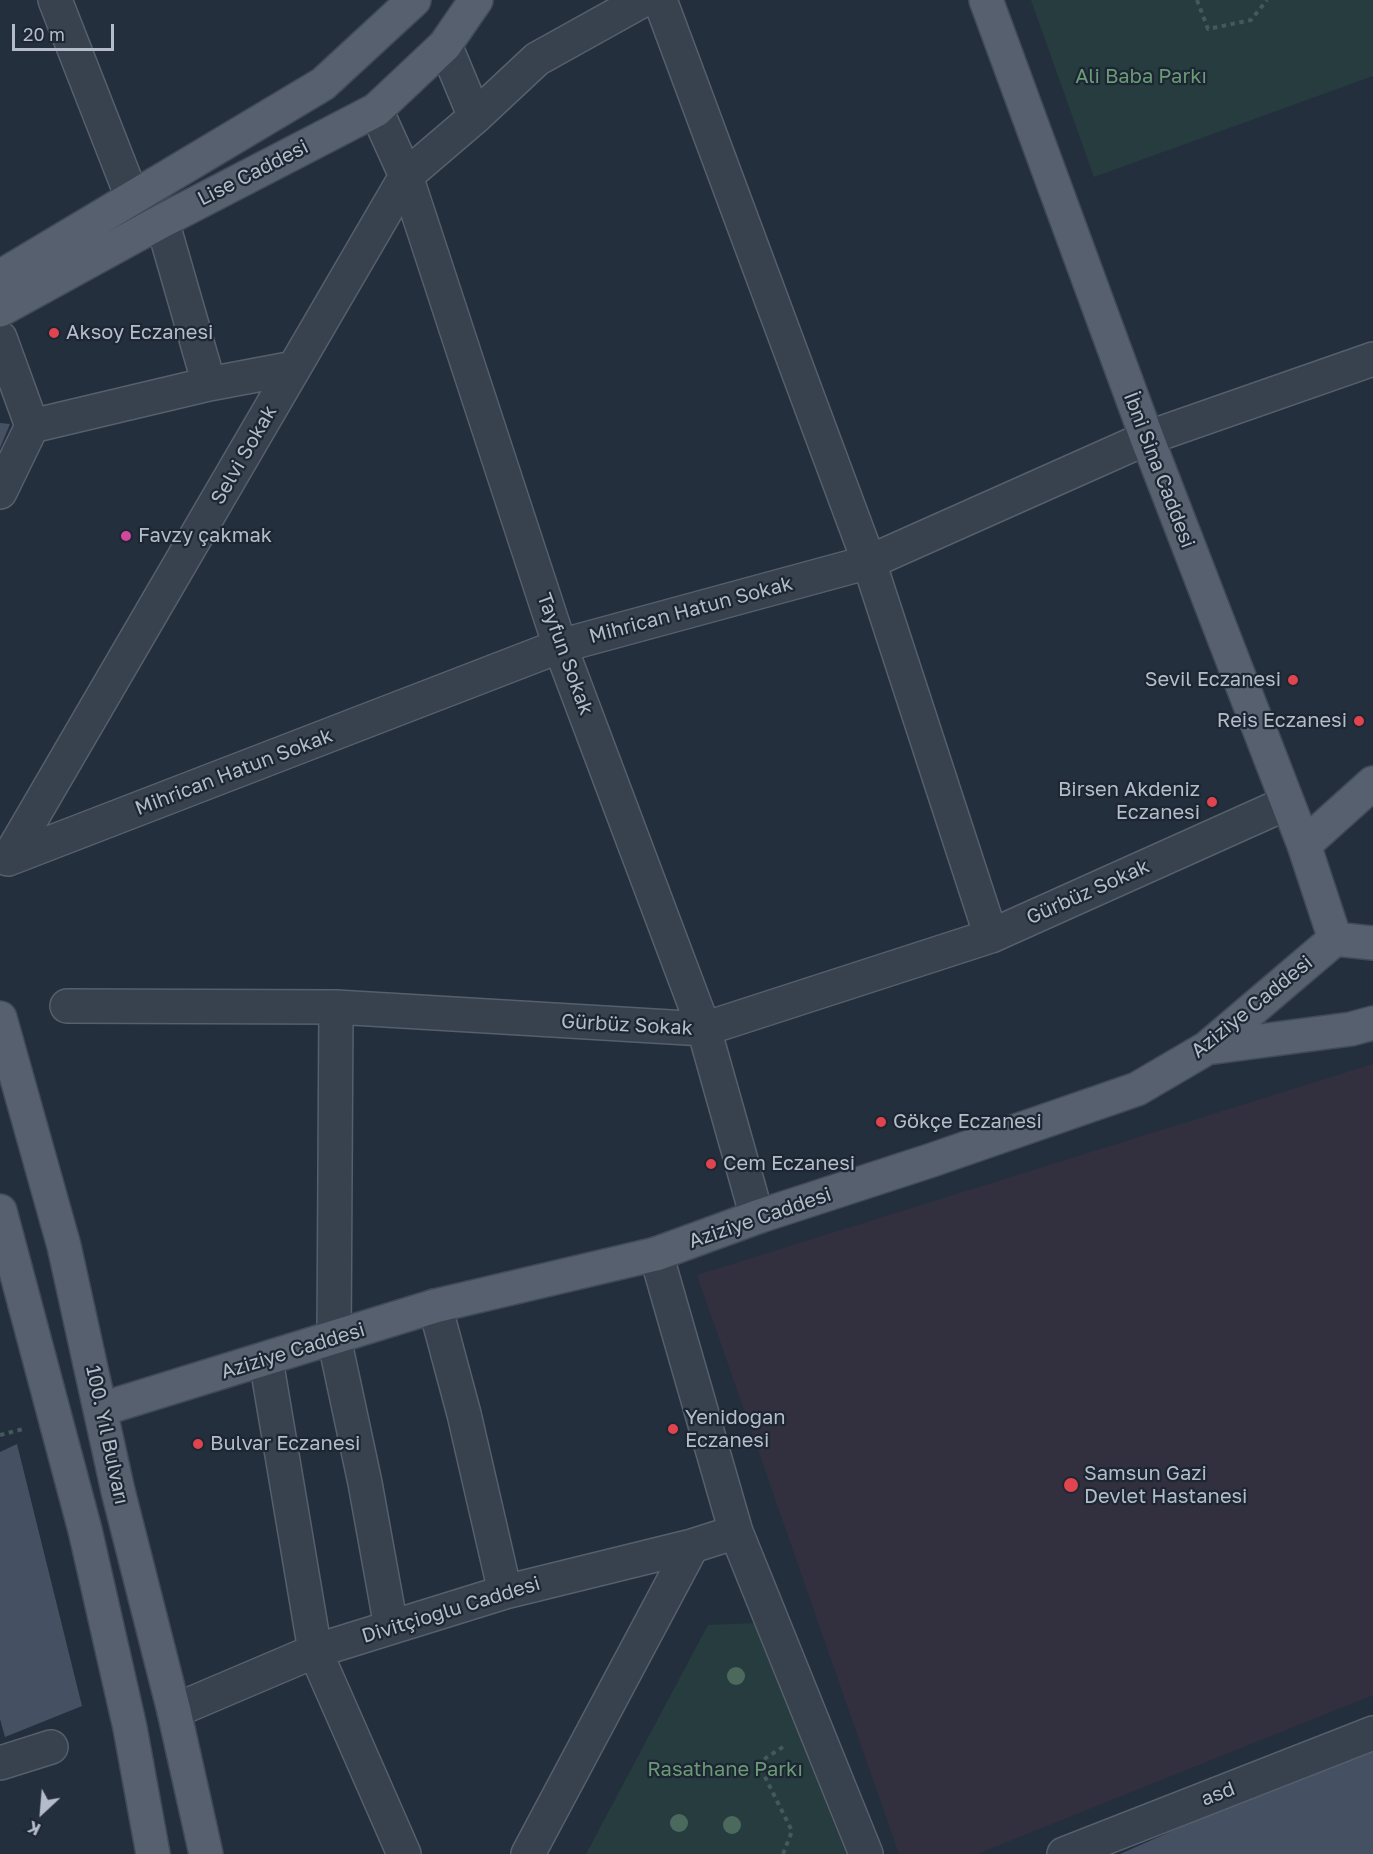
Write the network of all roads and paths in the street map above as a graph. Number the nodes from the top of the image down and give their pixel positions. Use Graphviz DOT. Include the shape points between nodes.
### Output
graph roads {
  1 [pos="55,0"];
  2 [pos="414,0"];
  3 [pos="476,0"];
  4 [pos="643,0"];
  5 [pos="660,0"];
  6 [pos="986,0"];
  7 [pos="1197,0"];
  8 [pos="1267,0"];
  9 [pos="445,45"];
  10 [pos="376,110"];
  11 [pos="476,117"];
  12 [pos="406,176"];
  13 [pos="132,197"];
  14 [pos="162,221"];
  15 [pos="0,277"];
  16 [pos="0,310"];
  17 [pos="0,338"];
  18 [pos="1373,359"];
  19 [pos="294,368"];
  20 [pos="209,384"];
  21 [pos="32,426"];
  22 [pos="1147,438"];
  23 [pos="0,492"];
  24 [pos="869,561"];
  25 [pos="560,646"];
  26 [pos="1373,783"];
  27 [pos="1287,803"];
  28 [pos="1304,845"];
  29 [pos="8,859"];
  30 [pos="991,936"];
  31 [pos="1335,939"];
  32 [pos="1373,943"];
  33 [pos="67,1006"];
  34 [pos="336,1007"];
  35 [pos="0,1018"];
  36 [pos="1373,1023"];
  37 [pos="704,1029"];
  38 [pos="1208,1048"];
  39 [pos="0,1211"];
  40 [pos="757,1217"];
  41 [pos="656,1254"];
  42 [pos="435,1306"];
  43 [pos="334,1338"];
  44 [pos="266,1360"];
  45 [pos="102,1409"];
  46 [pos="736,1532"];
  47 [pos="692,1546"];
  48 [pos="505,1592"];
  49 [pos="391,1627"];
  50 [pos="315,1651"];
  51 [pos="174,1712"];
  52 [pos="815,1726"];
  53 [pos="1373,1733"];
  54 [pos="51,1747"];
  55 [pos="0,1762"];
  56 [pos="153,1854"];
  57 [pos="206,1854"];
  58 [pos="404,1854"];
  59 [pos="528,1854"];
  60 [pos="783,1854"];
  61 [pos="866,1854"];
  62 [pos="1064,1854"];
  1 -- 13 [label="street"];
  2 -- 13 [label="main road, Lise Caddesi" via="323,84"];
  3 -- 9 [label="main road, Lise Caddesi"];
  4 -- 11 [label="street" via="537,59"];
  5 -- 24 [label="street"];
  6 -- 22 [label="main road, İbni Sina Caddesi"];
  7 -- 8 [label="path" via="1208,29 1251,20"];
  9 -- 10 [label="main road, Lise Caddesi"];
  9 -- 11 [label="street"];
  10 -- 12 [label="street, Tayfun Sokak"];
  10 -- 14 [label="main road, Lise Caddesi"];
  11 -- 12 [label="street"];
  12 -- 19 [label="street, Selvi Sokak"];
  12 -- 25 [label="street, Tayfun Sokak"];
  13 -- 15 [label="main road, Lise Caddesi"];
  14 -- 16 [label="main road, Lise Caddesi"];
  14 -- 20 [label="street"];
  17 -- 21 [label="street"];
  18 -- 22 [label="street, Mihrican Hatun Sokak"];
  19 -- 20 [label="street"];
  19 -- 29 [label="street, Selvi Sokak"];
  20 -- 21 [label="street"];
  21 -- 23 [label="street"];
  22 -- 24 [label="street, Mihrican Hatun Sokak"];
  22 -- 27 [label="main road, İbni Sina Caddesi"];
  24 -- 25 [label="street, Mihrican Hatun Sokak"];
  24 -- 30 [label="street"];
  25 -- 29 [label="street, Mihrican Hatun Sokak"];
  25 -- 37 [label="street, Tayfun Sokak"];
  26 -- 28 [label="main road"];
  27 -- 28 [label="main road, İbni Sina Caddesi"];
  27 -- 30 [label="street, Gürbüz Sokak"];
  28 -- 31 [label="main road, İbni Sina Caddesi"];
  30 -- 37 [label="street, Gürbüz Sokak"];
  31 -- 32 [label="main road"];
  31 -- 38 [label="main road, Aziziye Caddesi"];
  33 -- 34 [label="street, Gürbüz Sokak"];
  34 -- 37 [label="street, Gürbüz Sokak"];
  34 -- 43 [label="street"];
  35 -- 45 [label="main road, 100. Yıl Bulvarı" via="64,1246"];
  36 -- 38 [label="main road"];
  37 -- 40 [label="street, Tayfun Sokak"];
  38 -- 40 [label="main road, Aziziye Caddesi" via="1137,1089"];
  39 -- 56 [label="main road" via="85,1530 130,1728"];
  40 -- 41 [label="main road, Aziziye Caddesi"];
  41 -- 42 [label="main road, Aziziye Caddesi"];
  41 -- 46 [label="street"];
  42 -- 43 [label="main road, Aziziye Caddesi"];
  42 -- 48 [label="street"];
  43 -- 44 [label="main road, Aziziye Caddesi"];
  43 -- 49 [label="street"];
  44 -- 45 [label="main road, Aziziye Caddesi"];
  44 -- 50 [label="street"];
  45 -- 51 [label="main road, 100. Yıl Bulvarı" via="118,1491"];
  46 -- 47 [label="street, Divitçioğlu Caddesi"];
  46 -- 52 [label="street"];
  47 -- 48 [label="street, Divitçioğlu Caddesi"];
  47 -- 59 [label="street"];
  48 -- 49 [label="street, Divitçioğlu Caddesi"];
  49 -- 50 [label="street, Divitçioğlu Caddesi"];
  50 -- 51 [label="street, Divitçioğlu Caddesi"];
  50 -- 58 [label="street"];
  51 -- 57 [label="main road, 100. Yıl Bulvarı"];
  52 -- 60 [label="path" via="758,1763 792,1831"];
  52 -- 61 [label="street"];
  53 -- 62 [label="street, asd"];
  54 -- 55 [label="street"];
}
